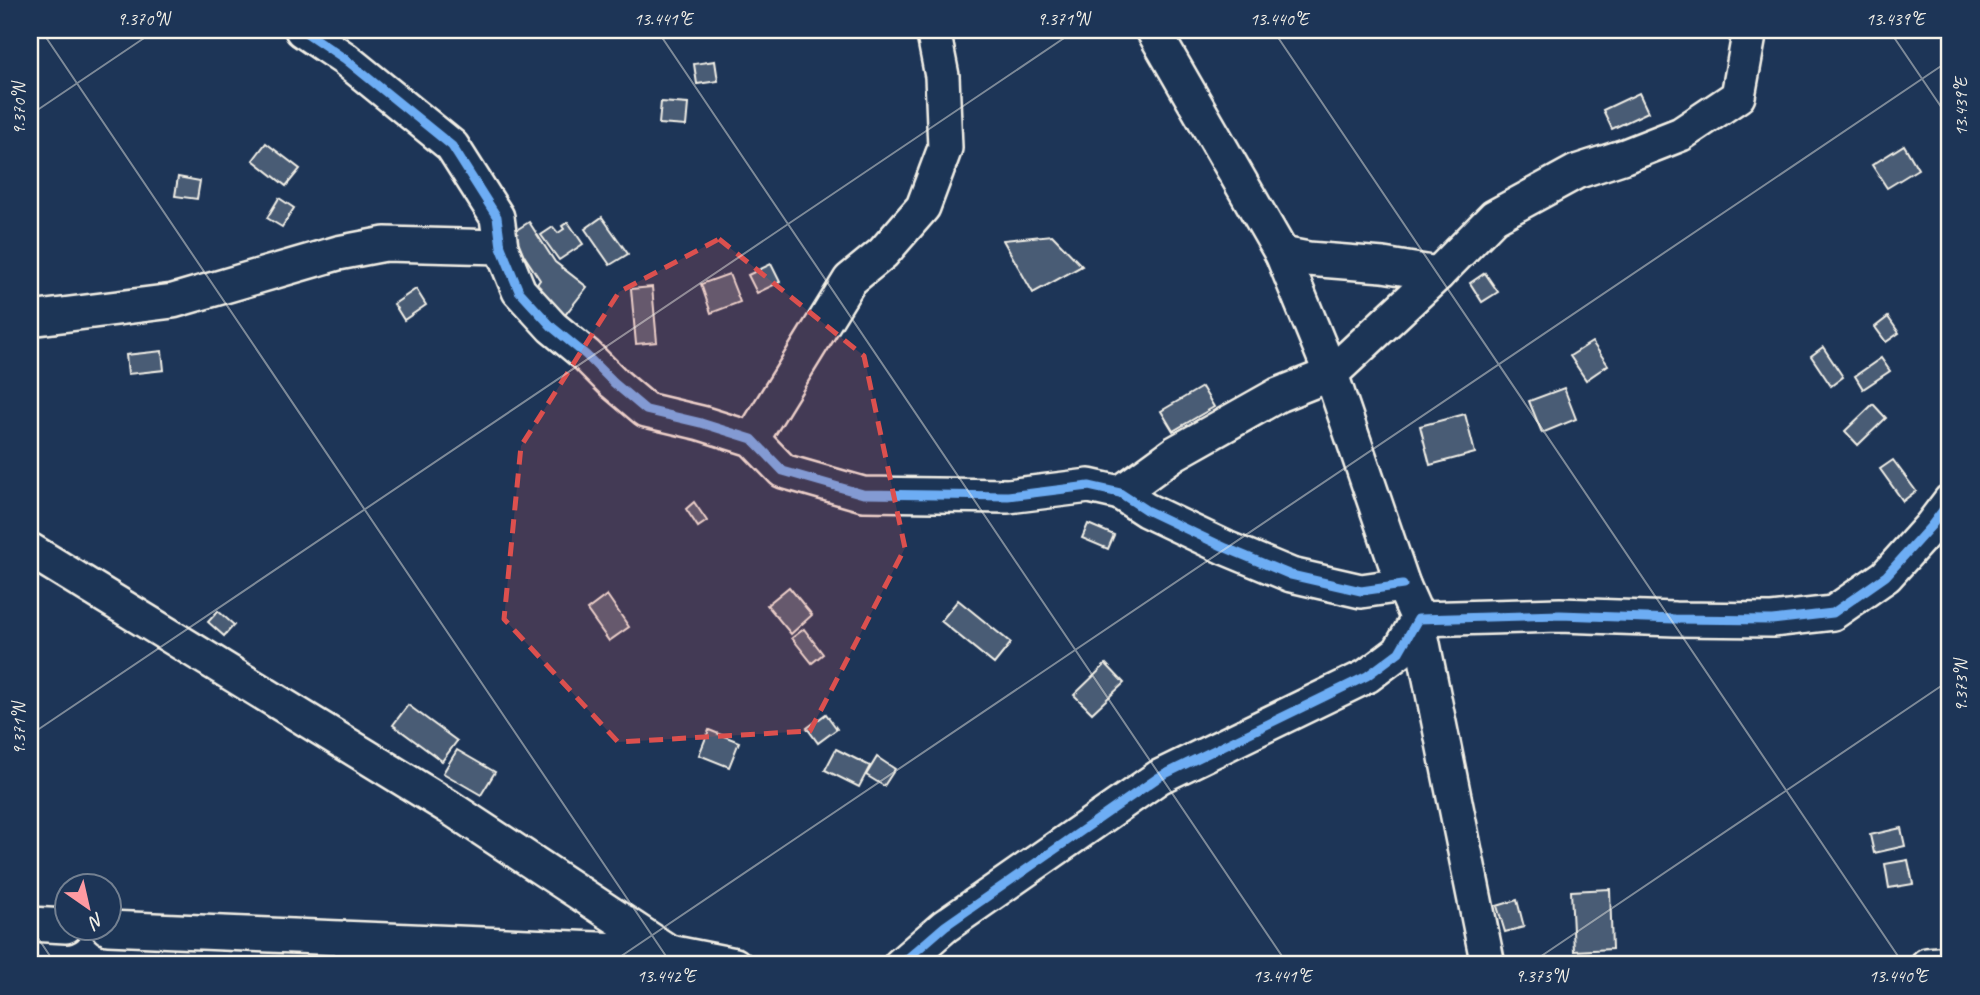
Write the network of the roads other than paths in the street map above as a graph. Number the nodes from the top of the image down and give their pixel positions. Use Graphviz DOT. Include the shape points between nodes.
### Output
graph roads {
  1 [pos="302,30"];
  2 [pos="933,30"];
  3 [pos="1153,30"];
  4 [pos="1750,30"];
  5 [pos="501,247"];
  6 [pos="1282,254"];
  7 [pos="1438,274"];
  8 [pos="30,319"];
  9 [pos="1331,374"];
  10 [pos="752,439"];
  11 [pos="1120,493"];
  12 [pos="1950,501"];
  13 [pos="30,550"];
  14 [pos="1403,585"];
  15 [pos="1418,619"];
  16 [pos="30,925"];
  17 [pos="52,926"];
  18 [pos="122,929"];
  19 [pos="669,952"];
  20 [pos="1950,963"];
  21 [pos="734,965"];
  22 [pos="900,965"];
  23 [pos="1488,965"];
  24 [pos="1927,965"];
  1 -- 5 [label="street" via="452,146 497,218"];
  2 -- 10 [label="street" via="942,76 945,148 923,207 883,253 850,281"];
  3 -- 6 [label="street"];
  4 -- 7 [label="street" via="1738,96 1681,134 1576,172 1493,217"];
  5 -- 8 [label="street" via="385,244 338,253 173,302"];
  5 -- 10 [label="street" via="519,291 552,327 646,410"];
  6 -- 7 [label="street"];
  6 -- 9 [label="street"];
  7 -- 9 [label="street"];
  9 -- 11 [label="street" via="1278,395 1231,421 1175,453"];
  9 -- 14 [label="street"];
  10 -- 11 [label="street" via="783,471 863,494 1008,496 1089,486"];
  11 -- 14 [label="street" via="1146,510 1291,575 1361,592"];
  12 -- 15 [label="street" via="1886,576 1833,613 1772,620 1560,615"];
  13 -- 19 [label="street" via="449,807"];
  14 -- 15 [label="street"];
  15 -- 22 [label="street" via="1399,652 1367,676 1159,777 945,926"];
  15 -- 23 [label="street"];
  16 -- 17 [label="street"];
  18 -- 19 [label="street"];
  19 -- 21 [label="street"];
  20 -- 24 [label="street"];
}
